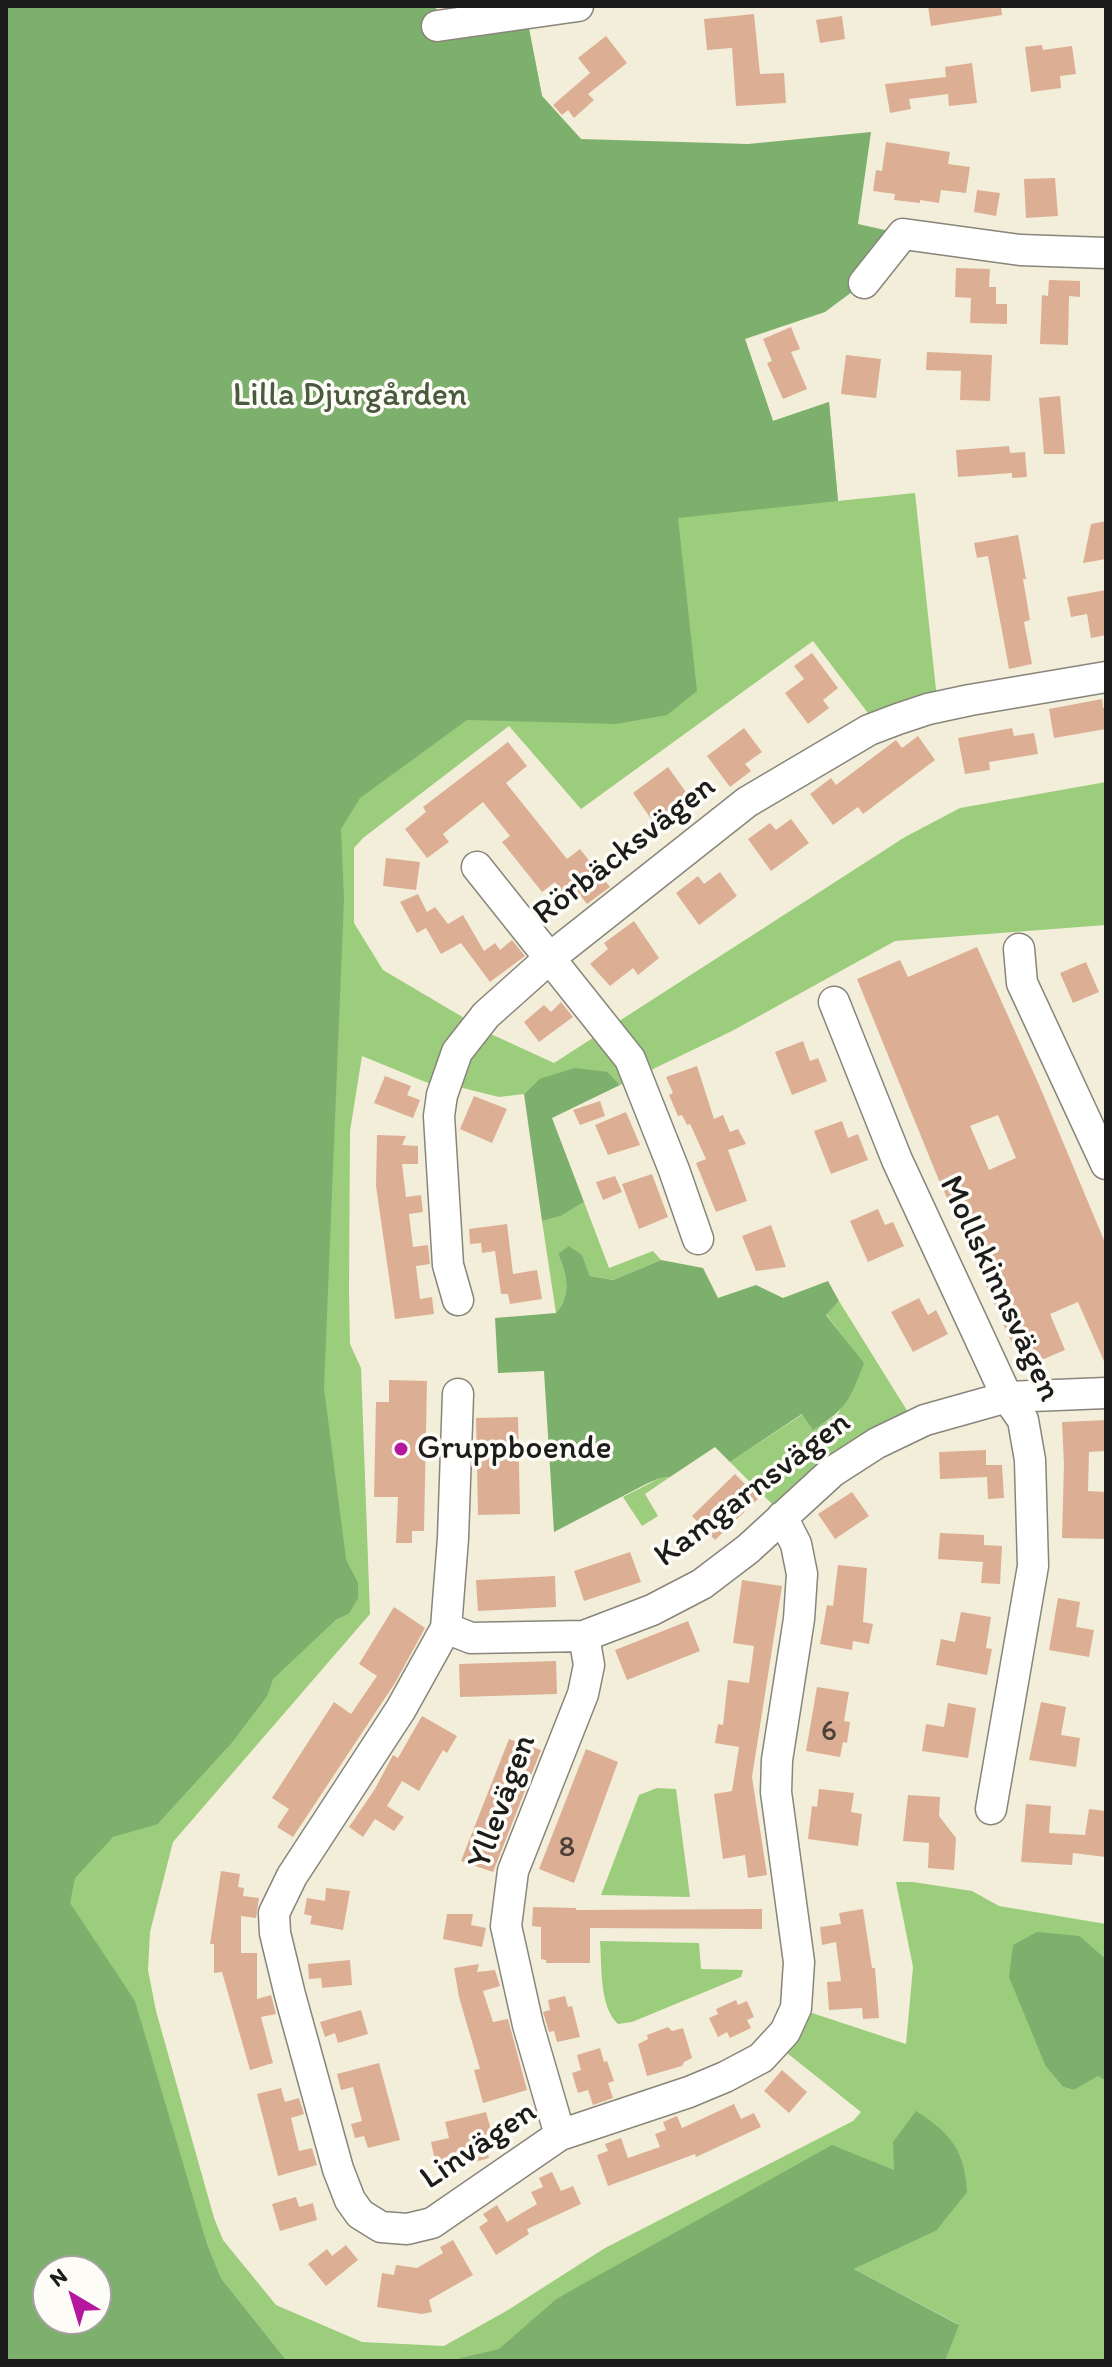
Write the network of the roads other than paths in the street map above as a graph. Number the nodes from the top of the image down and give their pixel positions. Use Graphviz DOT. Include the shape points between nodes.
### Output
graph roads {
  1 [pos="578,6"];
  2 [pos="437,26"];
  3 [pos="1106,253"];
  4 [pos="864,283"];
  5 [pos="1106,677"];
  6 [pos="477,867"];
  7 [pos="1019,949"];
  8 [pos="551,957"];
  9 [pos="834,1002"];
  10 [pos="1106,1164"];
  11 [pos="698,1239"];
  12 [pos="458,1300"];
  13 [pos="1106,1393"];
  14 [pos="458,1394"];
  15 [pos="1007,1397"];
  16 [pos="782,1517"];
  17 [pos="446,1628"];
  18 [pos="584,1636"];
  19 [pos="991,1809"];
  20 [pos="560,2135"];
  1 -- 2 [label="street"];
  3 -- 4 [label="street" via="1020,250 903,234"];
  5 -- 8 [label="street, Rörbäcksvägen" via="928,709 869,730 747,802"];
  6 -- 8 [label="street"];
  7 -- 10 [label="street" via="1022,983"];
  8 -- 11 [label="street" via="630,1059"];
  8 -- 12 [label="street, Rörbäcksvägen" via="470,1034 457,1052 442,1095 448,1265"];
  9 -- 15 [label="street, Mollskinnsvägen" via="897,1160"];
  13 -- 15 [label="street, Kamgarnsvägen"];
  14 -- 17 [label="street, Linvägen"];
  15 -- 16 [label="street, Kamgarnsvägen" via="925,1420 877,1443 832,1472"];
  15 -- 19 [label="street, Mollskinnsvägen" via="1023,1420 1030,1460 1033,1566"];
  16 -- 18 [label="street, Kamgarnsvägen" via="691,1590"];
  16 -- 20 [label="street, Linvägen" via="796,1544 802,1574 776,1792 799,1962 792,2020 773,2048 725,2077"];
  17 -- 18 [label="street, Kamgarnsvägen" via="471,1638"];
  17 -- 20 [label="street, Linvägen" via="401,1709 280,1896 275,1933 338,2169 360,2214 388,2229 432,2223"];
  18 -- 20 [label="street, Yllevägen" via="589,1665 583,1694 513,1871 506,1926"];
}
